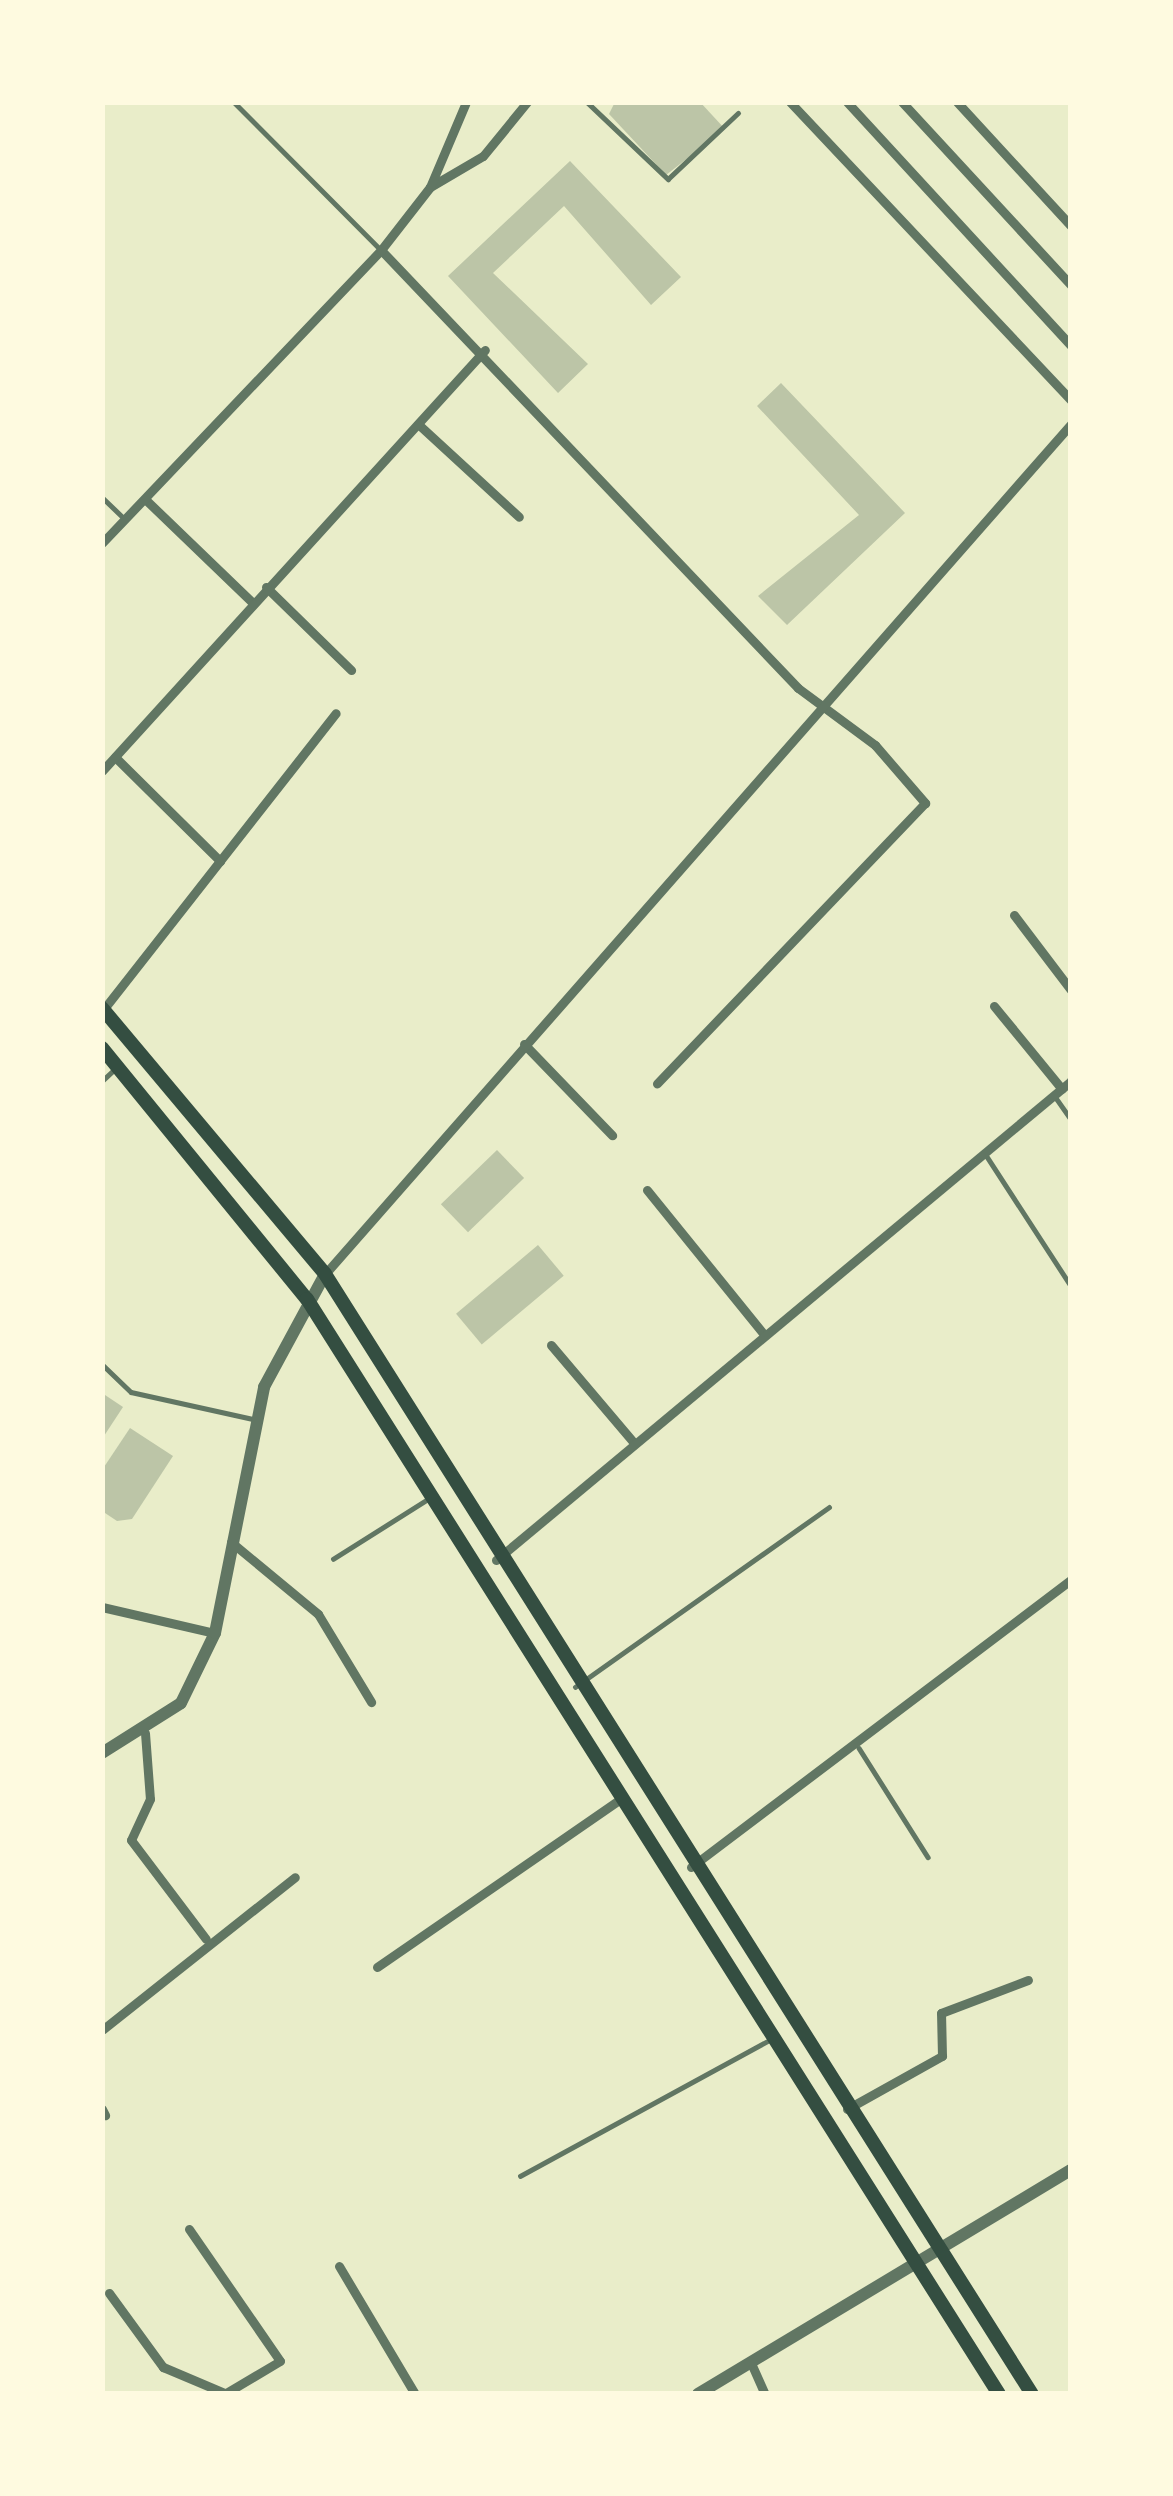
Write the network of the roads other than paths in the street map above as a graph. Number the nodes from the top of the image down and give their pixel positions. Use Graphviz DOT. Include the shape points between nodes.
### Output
graph roads {
  1 [pos="234,102"];
  2 [pos="466,102"];
  3 [pos="527,102"];
  4 [pos="586,102"];
  5 [pos="790,102"];
  6 [pos="848,102"];
  7 [pos="902,102"];
  8 [pos="957,102"];
  9 [pos="737,113"];
  10 [pos="430,188"];
  11 [pos="1071,226"];
  12 [pos="381,250"];
  13 [pos="1071,285"];
  14 [pos="1071,346"];
  15 [pos="485,350"];
  16 [pos="1071,400"];
  17 [pos="418,424"];
  18 [pos="1071,424"];
  19 [pos="102,497"];
  20 [pos="147,501"];
  21 [pos="519,517"];
  22 [pos="126,520"];
  23 [pos="102,543"];
  24 [pos="266,587"];
  25 [pos="253,603"];
  26 [pos="351,670"];
  27 [pos="818,707"];
  28 [pos="337,712"];
  29 [pos="115,757"];
  30 [pos="102,771"];
  31 [pos="220,861"];
  32 [pos="1014,916"];
  33 [pos="1071,990"];
  34 [pos="994,1006"];
  35 [pos="103,1009"];
  36 [pos="524,1044"];
  37 [pos="102,1048"];
  38 [pos="118,1066"];
  39 [pos="102,1081"];
  40 [pos="657,1083"];
  41 [pos="1062,1089"];
  42 [pos="1071,1119"];
  43 [pos="612,1135"];
  44 [pos="986,1155"];
  45 [pos="647,1190"];
  46 [pos="325,1274"];
  47 [pos="1071,1286"];
  48 [pos="307,1299"];
  49 [pos="763,1333"];
  50 [pos="551,1346"];
  51 [pos="102,1364"];
  52 [pos="257,1420"];
  53 [pos="634,1443"];
  54 [pos="428,1499"];
  55 [pos="830,1507"];
  56 [pos="230,1541"];
  57 [pos="333,1558"];
  58 [pos="496,1560"];
  59 [pos="1071,1580"];
  60 [pos="102,1607"];
  61 [pos="215,1633"];
  62 [pos="575,1687"];
  63 [pos="371,1702"];
  64 [pos="146,1732"];
  65 [pos="859,1748"];
  66 [pos="102,1753"];
  67 [pos="619,1800"];
  68 [pos="928,1857"];
  69 [pos="691,1867"];
  70 [pos="295,1877"];
  71 [pos="206,1939"];
  72 [pos="377,1967"];
  73 [pos="1028,1980"];
  74 [pos="102,2030"];
  75 [pos="771,2039"];
  76 [pos="847,2109"];
  77 [pos="1071,2170"];
  78 [pos="520,2176"];
  79 [pos="189,2229"];
  80 [pos="937,2248"];
  81 [pos="912,2262"];
  82 [pos="339,2266"];
  83 [pos="109,2293"];
  84 [pos="751,2363"];
  85 [pos="209,2387"];
  86 [pos="226,2393"];
  87 [pos="198,2394"];
  88 [pos="415,2394"];
  89 [pos="698,2394"];
  90 [pos="765,2394"];
  91 [pos="999,2394"];
  92 [pos="1032,2394"];
  1 -- 12 [label="lane"];
  2 -- 10 [label="street"];
  3 -- 10 [label="street" via="483,156"];
  4 -- 9 [label="lane" via="668,178"];
  5 -- 16 [label="street"];
  6 -- 14 [label="street"];
  7 -- 13 [label="street"];
  8 -- 11 [label="street"];
  10 -- 12 [label="street"];
  12 -- 15 [label="street"];
  12 -- 20 [label="street"];
  15 -- 17 [label="street"];
  15 -- 27 [label="street"];
  17 -- 21 [label="street"];
  17 -- 24 [label="street"];
  18 -- 27 [label="street"];
  19 -- 22 [label="lane"];
  20 -- 22 [label="street"];
  20 -- 25 [label="street"];
  22 -- 23 [label="street"];
  24 -- 25 [label="street"];
  24 -- 26 [label="street"];
  25 -- 29 [label="street"];
  27 -- 36 [label="street"];
  27 -- 40 [label="street" via="874,745 925,803"];
  28 -- 31 [label="street"];
  29 -- 30 [label="street"];
  29 -- 31 [label="street"];
  31 -- 35 [label="street"];
  32 -- 33 [label="street"];
  34 -- 41 [label="street"];
  35 -- 46 [label="main road"];
  36 -- 43 [label="street"];
  36 -- 46 [label="street"];
  37 -- 38 [label="main road"];
  38 -- 39 [label="lane"];
  38 -- 48 [label="main road"];
  41 -- 42 [label="lane"];
  41 -- 44 [label="street"];
  44 -- 47 [label="lane"];
  44 -- 49 [label="street"];
  45 -- 49 [label="street"];
  46 -- 48 [label="street"];
  46 -- 58 [label="main road"];
  48 -- 52 [label="street"];
  48 -- 54 [label="main road"];
  49 -- 53 [label="street"];
  50 -- 53 [label="street"];
  51 -- 52 [label="lane" via="131,1392"];
  52 -- 56 [label="street"];
  53 -- 58 [label="street"];
  54 -- 57 [label="lane"];
  54 -- 67 [label="main road"];
  55 -- 62 [label="lane"];
  56 -- 61 [label="street"];
  56 -- 63 [label="street" via="317,1615"];
  58 -- 62 [label="main road"];
  59 -- 65 [label="street" via="976,1642"];
  60 -- 61 [label="street"];
  61 -- 64 [label="street" via="181,1702"];
  62 -- 69 [label="main road"];
  64 -- 66 [label="street"];
  64 -- 71 [label="street" via="150,1798 131,1840"];
  65 -- 68 [label="lane"];
  65 -- 69 [label="street"];
  67 -- 72 [label="street"];
  67 -- 75 [label="main road"];
  69 -- 76 [label="main road"];
  70 -- 71 [label="street" via="219,1941"];
  71 -- 74 [label="street"];
  73 -- 76 [label="street" via="940,2013 942,2056"];
  75 -- 78 [label="lane"];
  75 -- 81 [label="main road"];
  76 -- 80 [label="main road"];
  77 -- 80 [label="street"];
  79 -- 86 [label="street" via="280,2361"];
  80 -- 81 [label="street"];
  80 -- 92 [label="main road"];
  81 -- 84 [label="street"];
  81 -- 91 [label="main road"];
  82 -- 88 [label="street"];
  83 -- 85 [label="street" via="163,2367"];
  84 -- 89 [label="street"];
  84 -- 90 [label="street"];
  85 -- 86 [label="street"];
  85 -- 87 [label="street"];
}
